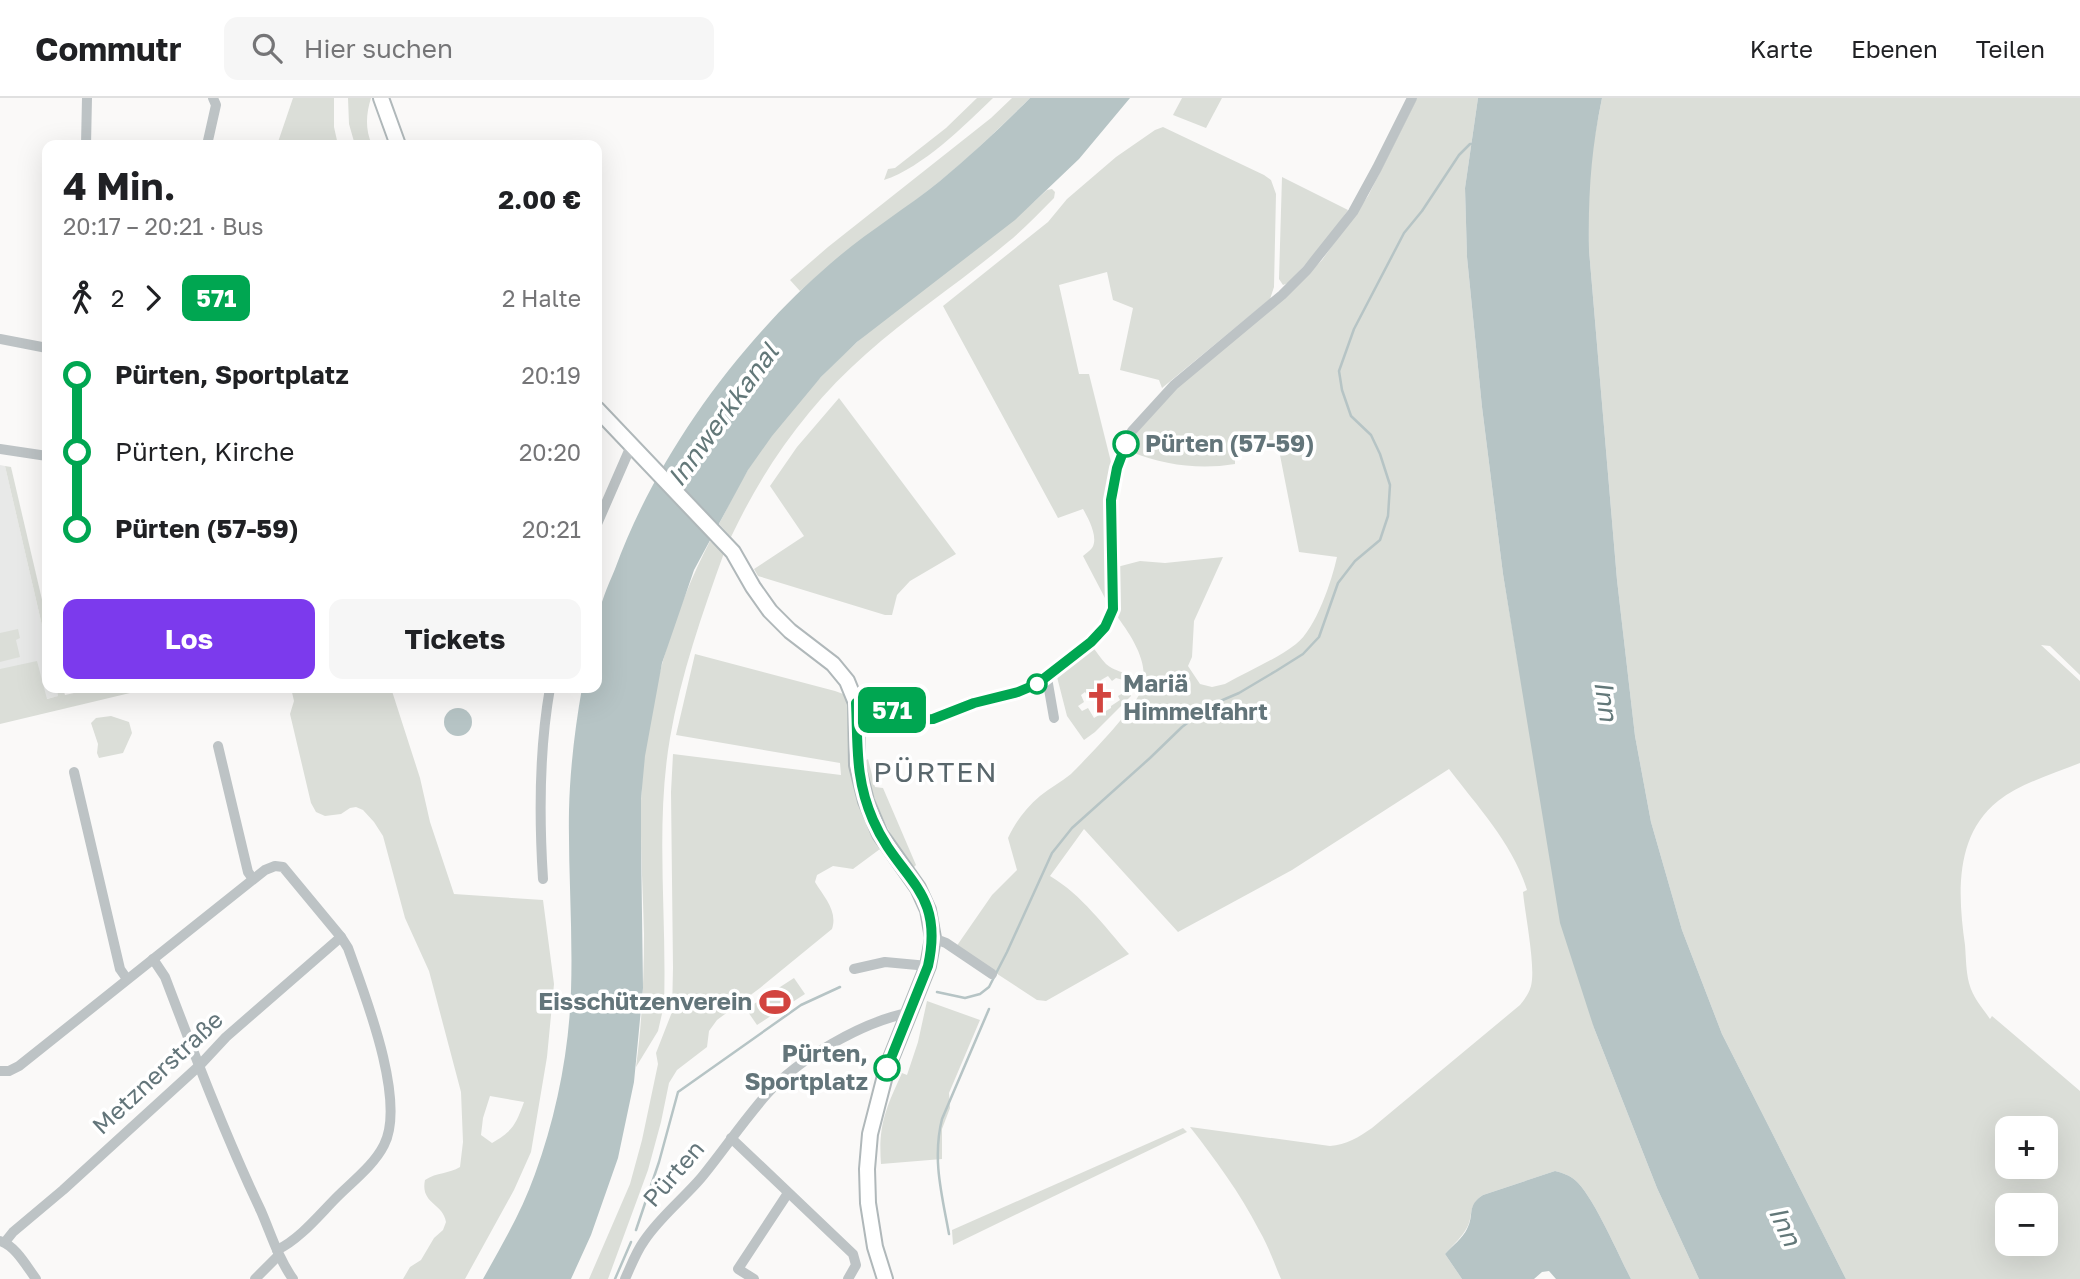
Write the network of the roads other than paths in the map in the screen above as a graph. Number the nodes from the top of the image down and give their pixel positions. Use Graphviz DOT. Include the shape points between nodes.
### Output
graph roads {
  1 [pos="86,98"];
  2 [pos="214,98"];
  3 [pos="381,98"];
  4 [pos="1412,98"];
  5 [pos="86,140"];
  6 [pos="208,140"];
  7 [pos="396,140"];
  8 [pos="0,340"];
  9 [pos="42,347"];
  10 [pos="602,415"];
  11 [pos="0,449"];
  12 [pos="632,452"];
  13 [pos="42,455"];
  14 [pos="602,514"];
  15 [pos="1047,678"];
  16 [pos="549,693"];
  17 [pos="856,703"];
  18 [pos="1054,718"];
  19 [pos="218,746"];
  20 [pos="74,772"];
  21 [pos="253,879"];
  22 [pos="542,879"];
  23 [pos="341,937"];
  24 [pos="933,938"];
  25 [pos="153,959"];
  26 [pos="928,966"];
  27 [pos="854,969"];
  28 [pos="992,974"];
  29 [pos="127,979"];
  30 [pos="908,1013"];
  31 [pos="199,1066"];
  32 [pos="0,1071"];
  33 [pos="731,1139"];
  34 [pos="788,1193"];
  35 [pos="2,1242"];
  36 [pos="277,1253"];
  37 [pos="36,1279"];
  38 [pos="255,1279"];
  39 [pos="293,1279"];
  40 [pos="625,1279"];
  41 [pos="754,1279"];
  42 [pos="848,1279"];
  43 [pos="885,1279"];
  1 -- 5 [label="street"];
  2 -- 6 [label="street"];
  3 -- 7 [label="main road"];
  4 -- 15 [label="street" via="1353,212 1314,262 1283,295 1174,385 1132,431 1117,468 1111,500 1111,616 1101,633"];
  8 -- 9 [label="street"];
  10 -- 12 [label="main road"];
  11 -- 13 [label="street"];
  12 -- 14 [label="street"];
  12 -- 17 [label="main road" via="730,549 770,611 837,668"];
  15 -- 17 [label="street" via="1018,692 923,721 873,703"];
  15 -- 18 [label="street"];
  16 -- 22 [label="street" via="542,753"];
  17 -- 24 [label="main road" via="857,765 866,801 886,844 922,895"];
  19 -- 21 [label="street"];
  20 -- 29 [label="street" via="120,969"];
  21 -- 23 [label="street" via="278,866 287,870"];
  21 -- 25 [label="street"];
  23 -- 31 [label="street, Metznerstraße"];
  23 -- 36 [label="street" via="385,1065 392,1102 389,1131 372,1162"];
  24 -- 26 [label="main road"];
  24 -- 28 [label="street"];
  25 -- 29 [label="street"];
  25 -- 31 [label="street" via="165,977"];
  26 -- 27 [label="street" via="885,962"];
  26 -- 30 [label="main road"];
  29 -- 32 [label="street" via="19,1066"];
  30 -- 33 [label="street, Pürten" via="877,1020 798,1067 769,1092"];
  30 -- 43 [label="main road" via="880,1091 869,1141 868,1203"];
  31 -- 35 [label="street, Metznerstraße"];
  31 -- 36 [label="street"];
  33 -- 34 [label="street, Pürten"];
  33 -- 40 [label="street, Pürten" via="648,1236"];
  34 -- 41 [label="street" via="738,1269"];
  34 -- 42 [label="street, Pürten" via="853,1254 856,1265"];
  35 -- 37 [label="street"];
  36 -- 38 [label="street"];
  36 -- 39 [label="street"];
}
